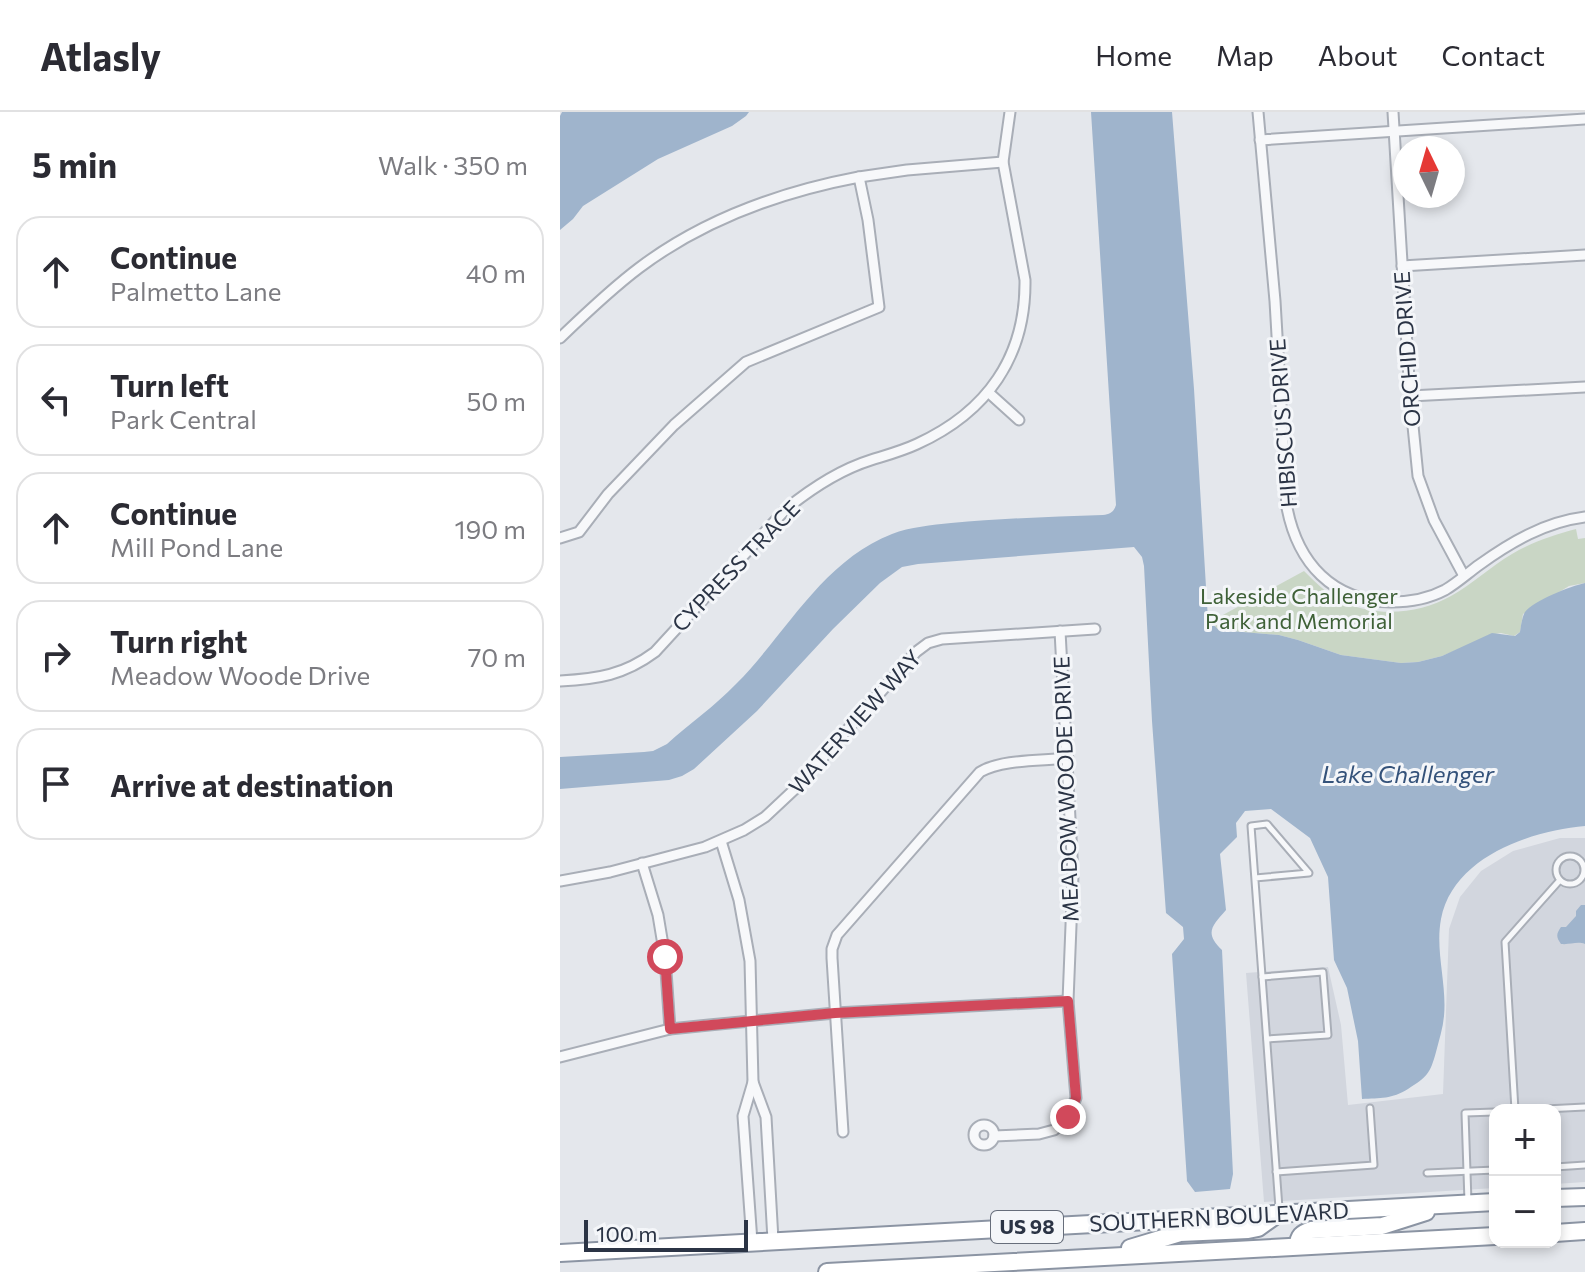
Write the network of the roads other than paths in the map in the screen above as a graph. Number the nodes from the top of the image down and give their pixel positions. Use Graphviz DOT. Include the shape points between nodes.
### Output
graph roads {
  1 [pos="1010,112"];
  2 [pos="1258,112"];
  3 [pos="1393,112"];
  4 [pos="1528,117"];
  5 [pos="1585,119"];
  6 [pos="1395,132"];
  7 [pos="1260,140"];
  8 [pos="1003,162"];
  9 [pos="859,177"];
  10 [pos="1585,255"];
  11 [pos="1402,266"];
  12 [pos="560,338"];
  13 [pos="1585,387"];
  14 [pos="988,392"];
  15 [pos="1410,396"];
  16 [pos="1019,420"];
  17 [pos="1585,517"];
  18 [pos="560,538"];
  19 [pos="1464,576"];
  20 [pos="1095,629"];
  21 [pos="1060,631"];
  22 [pos="560,681"];
  23 [pos="1068,758"];
  24 [pos="721,841"];
  25 [pos="642,863"];
  26 [pos="1255,878"];
  27 [pos="1560,880"];
  28 [pos="560,881"];
  29 [pos="1262,977"];
  30 [pos="1068,1001"];
  31 [pos="835,1013"];
  32 [pos="751,1020"];
  33 [pos="670,1029"];
  34 [pos="1267,1039"];
  35 [pos="560,1057"];
  36 [pos="753,1082"];
  37 [pos="1515,1104"];
  38 [pos="1585,1107"];
  39 [pos="1370,1108"];
  40 [pos="1561,1108"];
  41 [pos="1489,1112"];
  42 [pos="843,1132"];
  43 [pos="994,1136"];
  44 [pos="1585,1165"];
  45 [pos="1561,1167"];
  46 [pos="1489,1170"];
  47 [pos="1276,1172"];
  48 [pos="1467,1172"];
  49 [pos="1427,1173"];
  50 [pos="1585,1197"];
  51 [pos="1561,1198"];
  52 [pos="1489,1202"];
  53 [pos="1468,1203"];
  54 [pos="1451,1204"];
  55 [pos="1279,1213"];
  56 [pos="1585,1231"];
  57 [pos="1561,1233"];
  58 [pos="1489,1236"];
  59 [pos="773,1240"];
  60 [pos="752,1242"];
  61 [pos="1298,1246"];
  62 [pos="560,1253"];
  63 [pos="1102,1256"];
  64 [pos="827,1272"];
  1 -- 8 [label="street, CYPRESS TRACE"];
  2 -- 7 [label="street, HIBISCUS DRIVE"];
  3 -- 6 [label="street, ORCHID DRIVE"];
  4 -- 5 [label="street"];
  4 -- 6 [label="street"];
  6 -- 7 [label="street"];
  6 -- 11 [label="street, ORCHID DRIVE"];
  7 -- 19 [label="street, HIBISCUS DRIVE" via="1287,508 1299,548 1327,581 1372,600 1424,599"];
  8 -- 9 [label="street"];
  8 -- 14 [label="street, CYPRESS TRACE" via="1026,299 1012,356"];
  9 -- 12 [label="street" via="759,203 696,232 637,269"];
  9 -- 18 [label="street" via="879,307 746,362 663,436 579,532"];
  10 -- 11 [label="street"];
  11 -- 15 [label="street, ORCHID DRIVE"];
  13 -- 15 [label="street"];
  14 -- 16 [label="street"];
  14 -- 22 [label="street, CYPRESS TRACE" via="937,434 848,469 786,509 642,661 599,678"];
  15 -- 19 [label="street, ORCHID DRIVE" via="1418,476"];
  17 -- 19 [label="street, HIBISCUS DRIVE" via="1538,529"];
  20 -- 21 [label="street, WATERVIEW WAY"];
  21 -- 23 [label="street, MEADOW WOODE DRIVE"];
  21 -- 24 [label="street, WATERVIEW WAY" via="928,643 778,806"];
  23 -- 30 [label="street, MEADOW WOODE DRIVE" via="1073,875"];
  23 -- 31 [label="street" via="994,766 974,778 837,935 832,949"];
  24 -- 25 [label="street, WATERVIEW WAY"];
  24 -- 32 [label="street" via="745,926"];
  25 -- 28 [label="street, WATERVIEW WAY"];
  25 -- 33 [label="street" via="658,915"];
  26 -- 26 [label="lane" via="1251,826 1267,824 1309,873"];
  26 -- 29 [label="lane"];
  27 -- 27 [label="lane" via="1558,862 1571,855 1580,859 1585,868 1582,878 1569,884"];
  27 -- 37 [label="lane" via="1505,942"];
  29 -- 34 [label="lane"];
  29 -- 34 [label="lane" via="1323,972 1328,1035"];
  30 -- 31 [label="street"];
  30 -- 43 [label="street, MEADOW WOODE DRIVE" via="1076,1098 1068,1117 1054,1130 1039,1134"];
  31 -- 32 [label="street"];
  31 -- 42 [label="street"];
  32 -- 33 [label="street"];
  32 -- 36 [label="street"];
  33 -- 35 [label="street"];
  34 -- 47 [label="lane"];
  36 -- 59 [label="street" via="766,1117"];
  36 -- 60 [label="street" via="743,1116"];
  38 -- 40 [label="lane"];
  39 -- 47 [label="lane" via="1374,1165"];
  41 -- 48 [label="lane" via="1465,1113"];
  44 -- 45 [label="lane"];
  46 -- 48 [label="lane"];
  47 -- 55 [label="lane"];
  48 -- 49 [label="lane"];
  48 -- 53 [label="lane"];
  50 -- 51 [label="highway"];
  52 -- 53 [label="highway, SOUTHERN BOULEVARD / US 98"];
  53 -- 54 [label="highway, SOUTHERN BOULEVARD / US 98"];
  54 -- 55 [label="highway, SOUTHERN BOULEVARD / US 98"];
  54 -- 61 [label="highway" via="1382,1226 1311,1230 1302,1233"];
  55 -- 59 [label="highway, SOUTHERN BOULEVARD / US 98"];
  55 -- 63 [label="highway" via="1258,1228 1180,1233"];
  56 -- 57 [label="highway"];
  58 -- 61 [label="highway, SOUTHERN BOULEVARD / US 98"];
  59 -- 60 [label="highway, SOUTHERN BOULEVARD / US 98"];
  60 -- 62 [label="highway, SOUTHERN BOULEVARD / US 98"];
  61 -- 63 [label="highway, SOUTHERN BOULEVARD / US 98"];
  63 -- 64 [label="highway, SOUTHERN BOULEVARD / US 98"];
}
